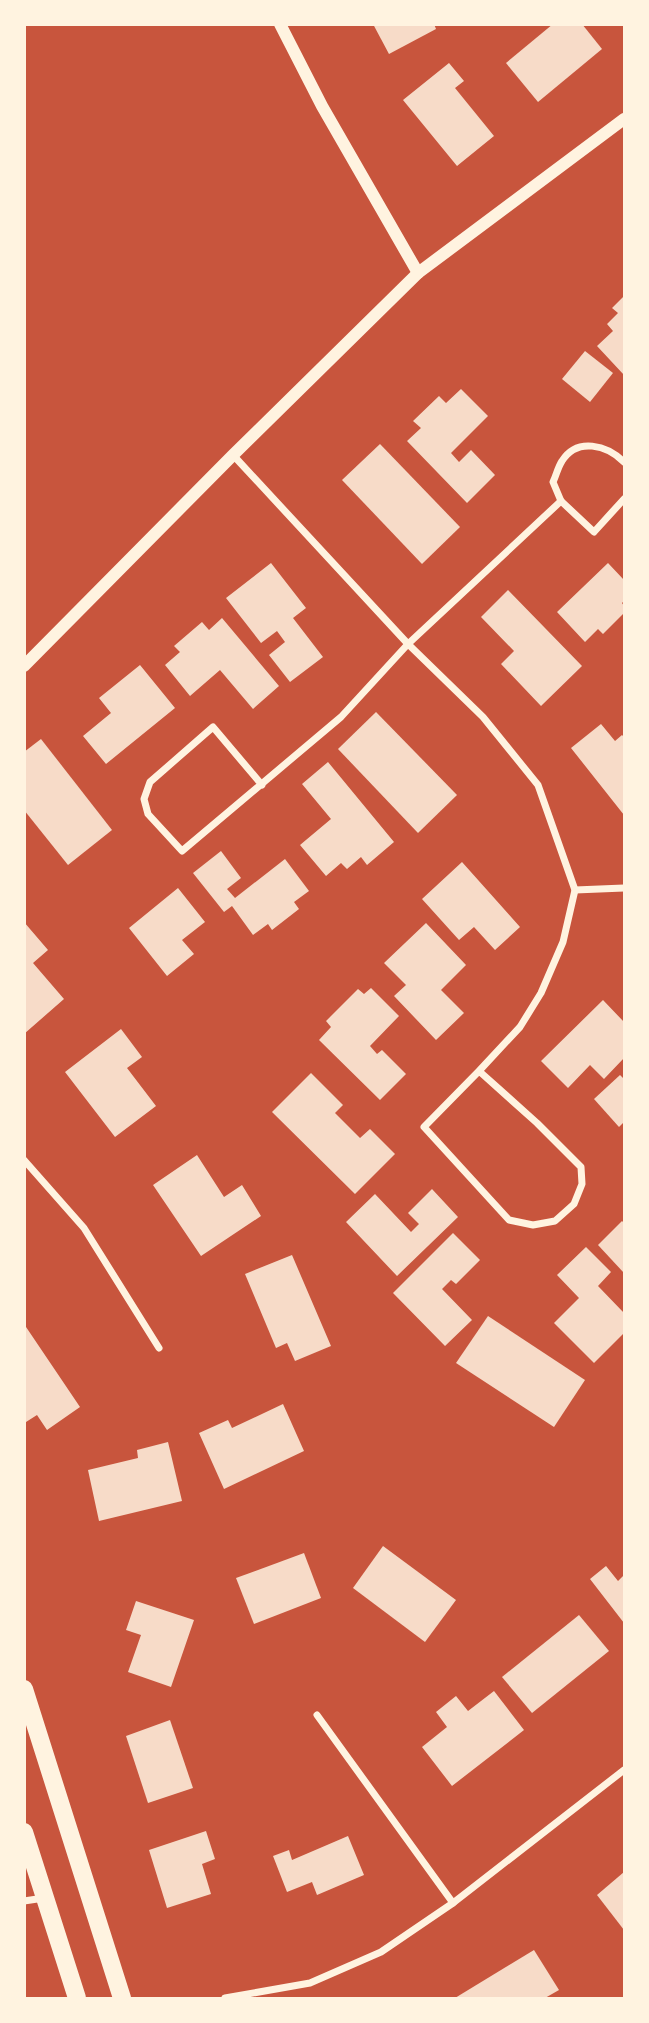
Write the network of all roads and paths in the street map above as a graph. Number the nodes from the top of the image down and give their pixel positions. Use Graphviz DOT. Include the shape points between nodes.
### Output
graph roads {
  1 [pos="280,24"];
  2 [pos="625,119"];
  3 [pos="418,273"];
  4 [pos="233,455"];
  5 [pos="625,462"];
  6 [pos="625,499"];
  7 [pos="561,501"];
  8 [pos="408,644"];
  9 [pos="24,666"];
  10 [pos="262,785"];
  11 [pos="625,888"];
  12 [pos="575,890"];
  13 [pos="480,1071"];
  14 [pos="24,1160"];
  15 [pos="159,1348"];
  16 [pos="24,1689"];
  17 [pos="317,1715"];
  18 [pos="625,1770"];
  19 [pos="24,1832"];
  20 [pos="45,1898"];
  21 [pos="24,1901"];
  22 [pos="453,1903"];
  23 [pos="77,1998"];
  24 [pos="122,1998"];
  25 [pos="225,1998"];
  1 -- 3 [label="street" via="321,106"];
  2 -- 3 [label="street"];
  3 -- 4 [label="street"];
  4 -- 8 [label="street"];
  4 -- 9 [label="street"];
  5 -- 7 [label="street" via="598,445 578,447 563,460 554,482"];
  6 -- 7 [label="street" via="594,532"];
  7 -- 8 [label="street"];
  8 -- 10 [label="street" via="341,717"];
  8 -- 12 [label="street" via="483,717 538,785"];
  10 -- 10 [label="street" via="182,851 148,814 144,799 150,782 213,727"];
  11 -- 12 [label="street"];
  12 -- 13 [label="street" via="563,943 541,993 520,1027"];
  13 -- 13 [label="street" via="581,1167 582,1184 574,1204 555,1221 533,1225 509,1220 424,1127"];
  14 -- 15 [label="street" via="84,1228"];
  16 -- 24 [label="main road"];
  17 -- 22 [label="street"];
  18 -- 22 [label="street"];
  19 -- 20 [label="main road"];
  20 -- 21 [label="street"];
  20 -- 23 [label="main road"];
  22 -- 25 [label="street" via="381,1952 310,1983"];
}
